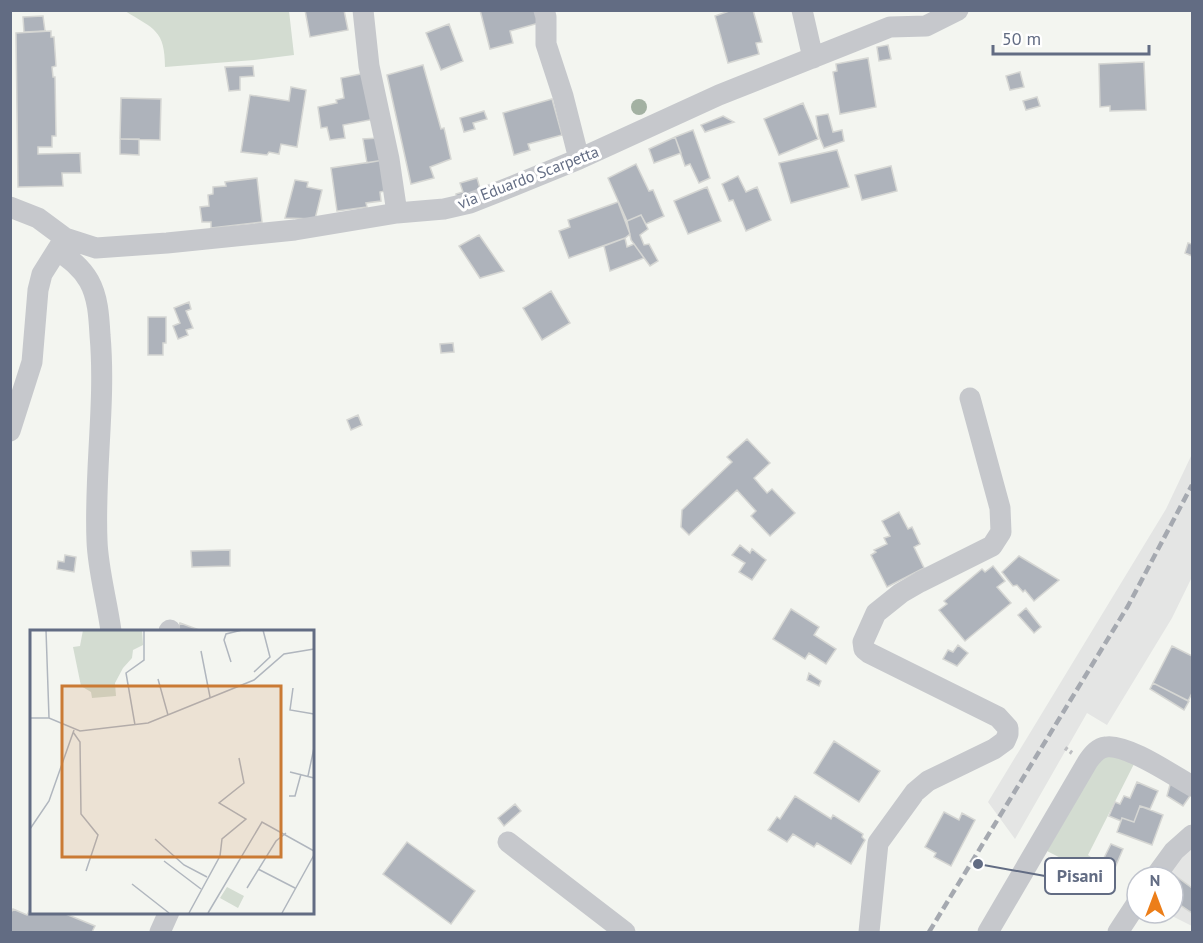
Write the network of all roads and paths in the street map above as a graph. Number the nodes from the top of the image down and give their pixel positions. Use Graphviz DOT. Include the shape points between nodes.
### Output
graph roads {
  1 [pos="363,10"];
  2 [pos="544,10"];
  3 [pos="802,10"];
  4 [pos="958,10"];
  5 [pos="813,58"];
  6 [pos="579,159"];
  7 [pos="10,207"];
  8 [pos="397,213"];
  9 [pos="61,244"];
  10 [pos="970,398"];
  11 [pos="10,431"];
  12 [pos="111,630"];
  13 [pos="1192,786"];
  14 [pos="1192,835"];
  15 [pos="508,842"];
  16 [pos="1164,865"];
  17 [pos="169,913"];
  18 [pos="160,933"];
  19 [pos="625,933"];
  20 [pos="869,933"];
  21 [pos="988,933"];
  1 -- 8 [label="street" via="369,66"];
  2 -- 6 [label="street" via="546,44"];
  3 -- 5 [label="street"];
  4 -- 5 [label="street, via Eduardo Scarpetta" via="926,26 890,27"];
  5 -- 6 [label="street, via Eduardo Scarpetta" via="719,95"];
  6 -- 8 [label="street, via Eduardo Scarpetta" via="470,203"];
  7 -- 9 [label="street, via Eduardo Scarpetta" via="38,218"];
  8 -- 9 [label="street, via Eduardo Scarpetta" via="295,230 167,243 96,248"];
  9 -- 11 [label="street" via="42,274 32,362"];
  9 -- 12 [label="street" via="90,282 98,307 102,407 97,543"];
  10 -- 20 [label="street" via="1000,508 1001,532 992,546 920,582 882,607 871,619 863,642 869,653 998,717 1008,734 994,749 934,778 915,792 878,843"];
  13 -- 21 [label="street" via="1125,749 1098,749"];
  14 -- 16 [label="street"];
  15 -- 19 [label="street"];
  17 -- 18 [label="street"];
}
